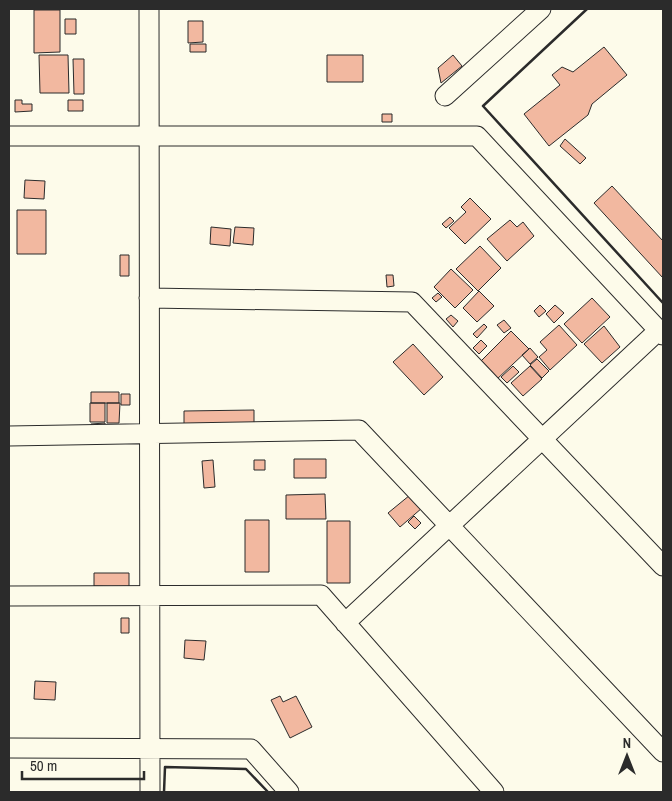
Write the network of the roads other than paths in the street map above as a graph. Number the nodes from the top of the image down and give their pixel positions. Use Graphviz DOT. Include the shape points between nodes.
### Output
graph roads {
  1 [pos="150,9"];
  2 [pos="541,9"];
  3 [pos="445,96"];
  4 [pos="9,136"];
  5 [pos="150,136"];
  6 [pos="150,298"];
  7 [pos="661,332"];
  8 [pos="150,434"];
  9 [pos="9,436"];
  10 [pos="543,439"];
  11 [pos="450,526"];
  12 [pos="663,566"];
  13 [pos="9,596"];
  14 [pos="150,596"];
  15 [pos="345,624"];
  16 [pos="9,748"];
  17 [pos="150,749"];
  18 [pos="663,752"];
  19 [pos="150,792"];
  20 [pos="290,792"];
  21 [pos="494,792"];
  1 -- 5 [label="street"];
  2 -- 3 [label="street"];
  4 -- 5 [label="street"];
  5 -- 6 [label="street"];
  5 -- 7 [label="street" via="477,136"];
  6 -- 8 [label="street"];
  6 -- 10 [label="street" via="412,302"];
  7 -- 10 [label="street"];
  8 -- 9 [label="street"];
  8 -- 11 [label="street" via="359,430"];
  8 -- 14 [label="street"];
  10 -- 11 [label="street"];
  10 -- 12 [label="street"];
  11 -- 15 [label="street"];
  11 -- 18 [label="street"];
  13 -- 14 [label="street"];
  14 -- 15 [label="street" via="321,595"];
  14 -- 17 [label="street"];
  15 -- 21 [label="street"];
  16 -- 17 [label="street"];
  17 -- 19 [label="street"];
  17 -- 20 [label="street" via="251,749"];
}
